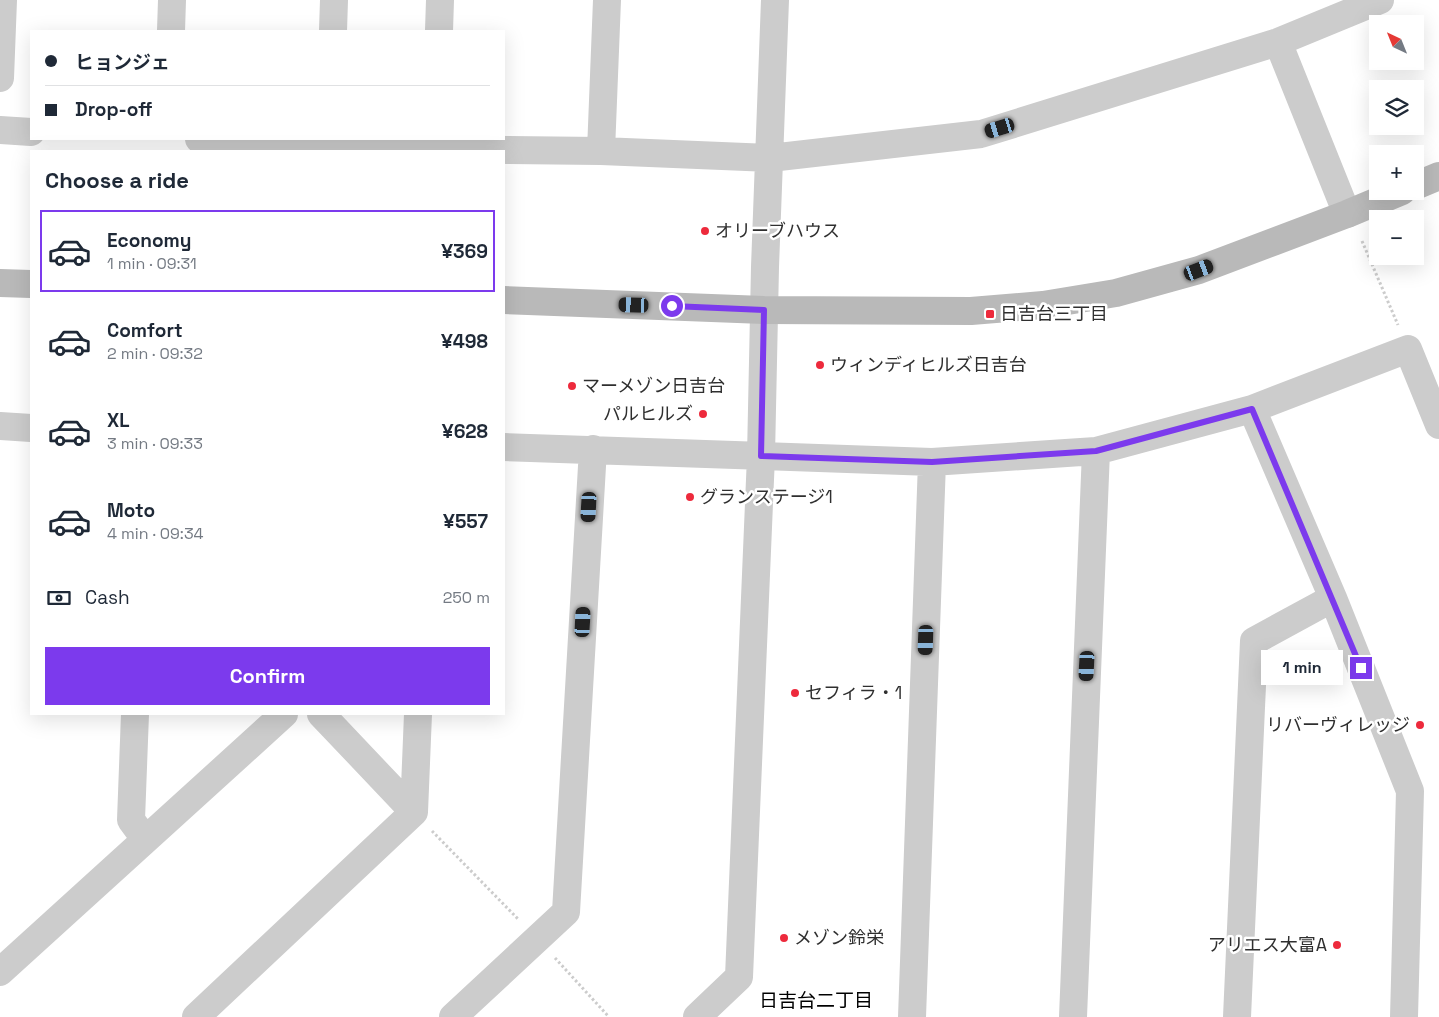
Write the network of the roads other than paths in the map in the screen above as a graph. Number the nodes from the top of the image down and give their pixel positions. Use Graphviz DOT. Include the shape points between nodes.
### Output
graph roads {
  1 [pos="3,0"];
  2 [pos="172,0"];
  3 [pos="334,0"];
  4 [pos="440,0"];
  5 [pos="607,0"];
  6 [pos="775,0"];
  7 [pos="1380,0"];
  8 [pos="171,30"];
  9 [pos="333,30"];
  10 [pos="439,30"];
  11 [pos="1278,42"];
  12 [pos="0,78"];
  13 [pos="0,130"];
  14 [pos="30,132"];
  15 [pos="218,140"];
  16 [pos="435,144"];
  17 [pos="330,146"];
  18 [pos="601,151"];
  19 [pos="770,158"];
  20 [pos="1439,176"];
  21 [pos="1424,182"];
  22 [pos="1380,200"];
  23 [pos="1347,214"];
  24 [pos="0,283"];
  25 [pos="30,284"];
  26 [pos="505,300"];
  27 [pos="764,310"];
  28 [pos="1252,409"];
  29 [pos="1439,425"];
  30 [pos="0,426"];
  31 [pos="30,428"];
  32 [pos="505,447"];
  33 [pos="593,449"];
  34 [pos="1096,451"];
  35 [pos="761,456"];
  36 [pos="932,462"];
  37 [pos="1333,598"];
  38 [pos="135,715"];
  39 [pos="283,715"];
  40 [pos="322,715"];
  41 [pos="418,715"];
  42 [pos="414,812"];
  43 [pos="145,840"];
  44 [pos="1,969"];
  45 [pos="196,1017"];
  46 [pos="454,1017"];
  47 [pos="696,1017"];
  48 [pos="912,1017"];
  49 [pos="1073,1017"];
  50 [pos="1237,1017"];
  51 [pos="1404,1017"];
  1 -- 12 [label="street"];
  2 -- 8 [label="street"];
  3 -- 9 [label="street"];
  4 -- 10 [label="street"];
  5 -- 18 [label="street"];
  6 -- 19 [label="street"];
  7 -- 11 [label="street"];
  11 -- 19 [label="street" via="981,134"];
  11 -- 23 [label="street"];
  13 -- 14 [label="street"];
  15 -- 17 [label="street"];
  16 -- 17 [label="street"];
  16 -- 18 [label="street"];
  18 -- 19 [label="street"];
  19 -- 27 [label="street"];
  20 -- 21 [label="street"];
  22 -- 23 [label="street"];
  23 -- 27 [label="street" via="1199,270 1116,293 1080,299 971,311"];
  24 -- 25 [label="street"];
  26 -- 27 [label="street"];
  27 -- 35 [label="street"];
  28 -- 29 [label="street" via="1408,348"];
  28 -- 34 [label="street"];
  28 -- 37 [label="street"];
  30 -- 31 [label="street"];
  32 -- 33 [label="street"];
  33 -- 35 [label="street"];
  33 -- 46 [label="street" via="566,912"];
  34 -- 36 [label="street"];
  34 -- 49 [label="street"];
  35 -- 36 [label="street"];
  35 -- 47 [label="street" via="739,977"];
  36 -- 48 [label="street"];
  37 -- 50 [label="street" via="1254,642"];
  37 -- 51 [label="street" via="1410,791"];
  38 -- 43 [label="street" via="131,820"];
  39 -- 43 [label="street"];
  40 -- 42 [label="street"];
  41 -- 42 [label="street"];
  42 -- 45 [label="street"];
  43 -- 44 [label="street"];
}
